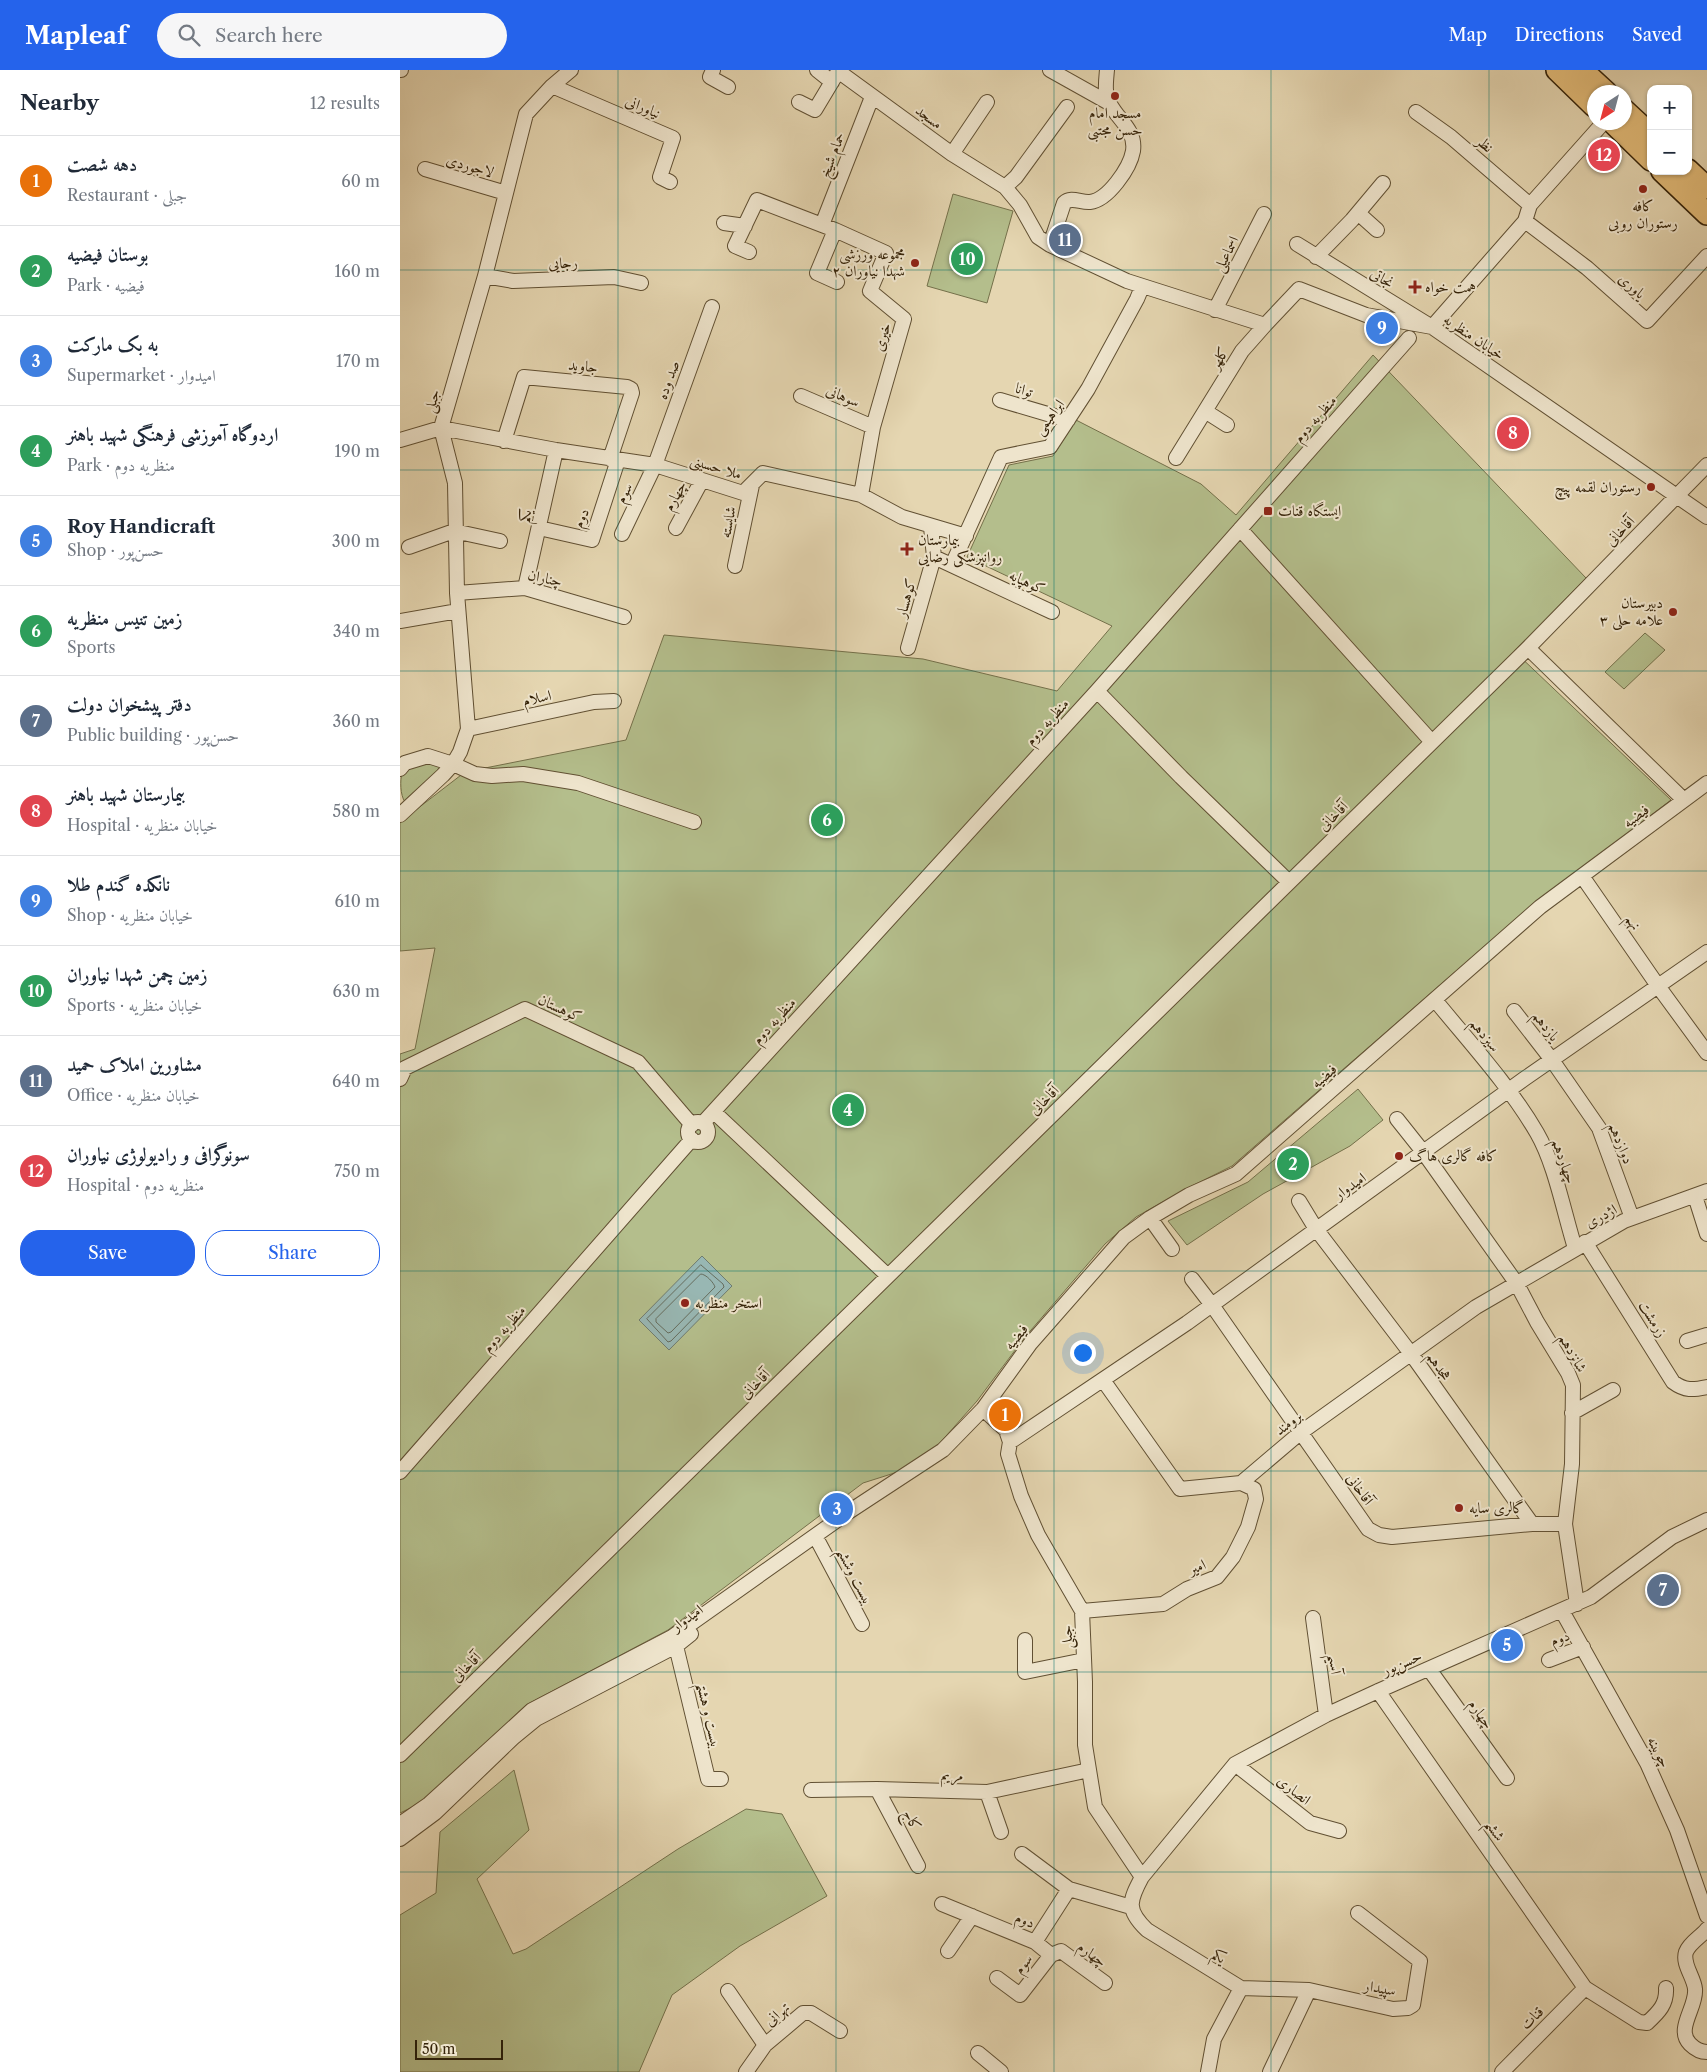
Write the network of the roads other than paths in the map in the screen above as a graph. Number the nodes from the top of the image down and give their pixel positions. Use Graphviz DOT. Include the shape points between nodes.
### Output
graph roads {
  1 [pos="571,70"];
  2 [pos="713,70"];
  3 [pos="817,70"];
  4 [pos="1050,70"];
  5 [pos="1107,70"];
  6 [pos="1557,70"];
  7 [pos="1582,70"];
  8 [pos="836,74"];
  9 [pos="1598,85"];
  10 [pos="552,86"];
  11 [pos="728,87"];
  12 [pos="872,97"];
  13 [pos="1587,99"];
  14 [pos="799,102"];
  15 [pos="987,102"];
  16 [pos="1109,103"];
  17 [pos="1067,108"];
  18 [pos="1416,112"];
  19 [pos="1632,117"];
  20 [pos="1597,130"];
  21 [pos="1620,130"];
  22 [pos="1647,131"];
  23 [pos="952,154"];
  24 [pos="1647,156"];
  25 [pos="424,169"];
  26 [pos="1692,174"];
  27 [pos="1666,175"];
  28 [pos="670,182"];
  29 [pos="1383,183"];
  30 [pos="1005,187"];
  31 [pos="1707,188"];
  32 [pos="506,193"];
  33 [pos="1530,205"];
  34 [pos="1358,213"];
  35 [pos="1264,214"];
  36 [pos="1707,214"];
  37 [pos="1525,221"];
  38 [pos="724,223"];
  39 [pos="745,226"];
  40 [pos="828,227"];
  41 [pos="1377,230"];
  42 [pos="1297,244"];
  43 [pos="1050,245"];
  44 [pos="749,252"];
  45 [pos="1707,256"];
  46 [pos="1316,257"];
  47 [pos="485,276"];
  48 [pos="837,282"];
  49 [pos="641,283"];
  50 [pos="1142,286"];
  51 [pos="712,306"];
  52 [pos="1216,310"];
  53 [pos="1265,325"];
  54 [pos="1432,327"];
  55 [pos="1409,338"];
  56 [pos="801,396"];
  57 [pos="1000,400"];
  58 [pos="1205,410"];
  59 [pos="1068,420"];
  60 [pos="1228,425"];
  61 [pos="873,427"];
  62 [pos="441,428"];
  63 [pos="400,440"];
  64 [pos="504,441"];
  65 [pos="556,450"];
  66 [pos="1176,458"];
  67 [pos="614,460"];
  68 [pos="655,465"];
  69 [pos="1707,465"];
  70 [pos="702,480"];
  71 [pos="752,485"];
  72 [pos="861,495"];
  73 [pos="1676,496"];
  74 [pos="1707,517"];
  75 [pos="931,527"];
  76 [pos="539,528"];
  77 [pos="676,528"];
  78 [pos="1240,529"];
  79 [pos="454,531"];
  80 [pos="622,534"];
  81 [pos="966,536"];
  82 [pos="500,541"];
  83 [pos="408,547"];
  84 [pos="934,557"];
  85 [pos="735,566"];
  86 [pos="952,566"];
  87 [pos="525,588"];
  88 [pos="457,593"];
  89 [pos="458,611"];
  90 [pos="1052,612"];
  91 [pos="624,617"];
  92 [pos="400,621"];
  93 [pos="908,648"];
  94 [pos="1528,648"];
  95 [pos="1097,691"];
  96 [pos="614,701"];
  97 [pos="468,729"];
  98 [pos="1432,742"];
  99 [pos="453,764"];
  100 [pos="400,769"];
  101 [pos="1707,783"];
  102 [pos="1684,800"];
  103 [pos="402,809"];
  104 [pos="694,822"];
  105 [pos="1582,876"];
  106 [pos="1289,882"];
  107 [pos="1707,952"];
  108 [pos="1658,986"];
  109 [pos="1435,1000"];
  110 [pos="1514,1011"];
  111 [pos="1707,1053"];
  112 [pos="1552,1060"];
  113 [pos="400,1079"];
  114 [pos="1508,1091"];
  115 [pos="714,1112"];
  116 [pos="1397,1119"];
  117 [pos="697,1124"];
  118 [pos="1424,1153"];
  119 [pos="1701,1194"];
  120 [pos="1299,1201"];
  121 [pos="1150,1218"];
  122 [pos="1632,1218"];
  123 [pos="1316,1229"];
  124 [pos="1707,1234"];
  125 [pos="1580,1245"];
  126 [pos="1172,1249"];
  127 [pos="888,1276"];
  128 [pos="1192,1280"];
  129 [pos="1518,1284"];
  130 [pos="1212,1305"];
  131 [pos="1707,1335"];
  132 [pos="1687,1341"];
  133 [pos="1412,1355"];
  134 [pos="1103,1380"];
  135 [pos="1707,1387"];
  136 [pos="1613,1390"];
  137 [pos="985,1411"];
  138 [pos="1572,1413"];
  139 [pos="1300,1433"];
  140 [pos="1008,1436"];
  141 [pos="945,1452"];
  142 [pos="400,1472"];
  143 [pos="1241,1483"];
  144 [pos="1707,1520"];
  145 [pos="1532,1524"];
  146 [pos="1565,1524"];
  147 [pos="819,1542"];
  148 [pos="1577,1604"];
  149 [pos="1082,1611"];
  150 [pos="1562,1611"];
  151 [pos="1313,1618"];
  152 [pos="862,1624"];
  153 [pos="1025,1640"];
  154 [pos="674,1641"];
  155 [pos="1582,1647"];
  156 [pos="1084,1660"];
  157 [pos="1549,1660"];
  158 [pos="1429,1669"];
  159 [pos="1378,1690"];
  160 [pos="1326,1715"];
  161 [pos="511,1734"];
  162 [pos="400,1755"];
  163 [pos="1235,1764"];
  164 [pos="1089,1770"];
  165 [pos="1507,1778"];
  166 [pos="721,1779"];
  167 [pos="877,1789"];
  168 [pos="811,1790"];
  169 [pos="987,1792"];
  170 [pos="400,1824"];
  171 [pos="1339,1831"];
  172 [pos="1001,1832"];
  173 [pos="400,1839"];
  174 [pos="1022,1854"];
  175 [pos="918,1866"];
  176 [pos="1142,1877"];
  177 [pos="1068,1889"];
  178 [pos="942,1904"];
  179 [pos="1131,1907"];
  180 [pos="1358,1913"];
  181 [pos="972,1916"];
  182 [pos="1707,1916"];
  183 [pos="1707,1929"];
  184 [pos="1035,1942"];
  185 [pos="948,1951"];
  186 [pos="1051,1954"];
  187 [pos="997,1978"];
  188 [pos="1106,1983"];
  189 [pos="1241,1988"];
  190 [pos="1585,1988"];
  191 [pos="1666,1988"];
  192 [pos="1309,1990"];
  193 [pos="728,1991"];
  194 [pos="840,2031"];
  195 [pos="765,2045"];
  196 [pos="1707,2052"];
  197 [pos="978,2053"];
  198 [pos="746,2072"];
  199 [pos="1001,2072"];
  200 [pos="1208,2072"];
  201 [pos="1270,2072"];
  202 [pos="1502,2072"];
  1 -- 10 [label="street, جبلی"];
  2 -- 11 [label="street" via="710,77"];
  3 -- 8 [label="street, مسجد"];
  4 -- 16 [label="street"];
  5 -- 16 [label="street" via="1105,85"];
  6 -- 13 [label="main road"];
  7 -- 9 [label="main road"];
  8 -- 12 [label="street, مسجد"];
  8 -- 14 [label="street" via="815,110"];
  10 -- 28 [label="street, نیاورانی" via="673,138 660,177"];
  10 -- 32 [label="street, جبلی" via="526,114"];
  12 -- 23 [label="street, مسجد"];
  12 -- 40 [label="street, حمام شیخ"];
  15 -- 23 [label="street"];
  16 -- 43 [label="street" via="1132,132 1132,155 1109,192 1090,202 1071,200 1064,203"];
  17 -- 30 [label="street"];
  18 -- 33 [label="street, نظر" via="1451,137"];
  19 -- 22 [label="main road"];
  20 -- 33 [label="street"];
  21 -- 24 [label="main road"];
  23 -- 30 [label="street, مسجد"];
  25 -- 32 [label="street, لاجوردی"];
  26 -- 31 [label="main road"];
  27 -- 36 [label="main road"];
  29 -- 34 [label="street"];
  30 -- 43 [label="street" via="1020,205 1038,237"];
  32 -- 47 [label="street, جبلی"];
  33 -- 37 [label="street"];
  34 -- 41 [label="street"];
  34 -- 46 [label="street"];
  35 -- 52 [label="street, اسماعیلی"];
  37 -- 45 [label="street, یاوری" via="1587,268 1646,321"];
  37 -- 54 [label="street"];
  38 -- 39 [label="street"];
  39 -- 40 [label="street, خیری" via="757,200"];
  39 -- 44 [label="street" via="735,246"];
  40 -- 48 [label="street, حمام شیخ" via="817,273"];
  40 -- 61 [label="street, خیری" via="886,253 870,291 904,319"];
  42 -- 46 [label="street, نجاتی"];
  43 -- 50 [label="street"];
  46 -- 54 [label="street, نجاتی"];
  47 -- 49 [label="street, رجایی" via="513,281 614,277"];
  47 -- 62 [label="street, جبلی"];
  50 -- 52 [label="street"];
  50 -- 59 [label="street, ابراهیمی" via="1088,389"];
  51 -- 68 [label="street, صد وده"];
  52 -- 53 [label="street"];
  53 -- 54 [label="street, خیابان منظریه" via="1299,289 1366,315"];
  53 -- 58 [label="street, کلهر" via="1242,351"];
  54 -- 73 [label="street, خیابان منظریه"];
  55 -- 78 [label="street, منظریه دوم"];
  56 -- 61 [label="street, سوهانی"];
  57 -- 59 [label="street, توانا"];
  58 -- 60 [label="street"];
  58 -- 66 [label="street, کلهر"];
  59 -- 81 [label="street, ابراهیمی" via="1050,447 1001,456"];
  61 -- 72 [label="street, خیری"];
  62 -- 63 [label="street"];
  62 -- 64 [label="street, ملا حسینی"];
  62 -- 79 [label="street, جبلی" via="455,483"];
  64 -- 65 [label="street, ملا حسینی"];
  64 -- 67 [label="street, جاوید" via="524,377 627,387 632,393"];
  65 -- 67 [label="street, ملا حسینی"];
  65 -- 76 [label="street, یکم"];
  67 -- 68 [label="street, ملا حسینی"];
  67 -- 76 [label="street, دوم" via="592,540"];
  68 -- 70 [label="street, ملا حسینی"];
  68 -- 80 [label="street, سوم"];
  69 -- 73 [label="street, آقاخانی"];
  70 -- 71 [label="street, ملا حسینی" via="742,493"];
  70 -- 77 [label="street, چهارم"];
  71 -- 72 [label="street, ملا حسینی" via="763,473"];
  71 -- 85 [label="street, شایسته"];
  72 -- 75 [label="street, ملا حسینی" via="902,517"];
  73 -- 74 [label="street, خیابان منظریه"];
  73 -- 94 [label="street, آقاخانی"];
  75 -- 81 [label="street, ملا حسینی"];
  75 -- 84 [label="street, کوهسار"];
  76 -- 87 [label="street, یکم"];
  78 -- 95 [label="street, منظریه دوم"];
  78 -- 98 [label="street"];
  79 -- 82 [label="street"];
  79 -- 83 [label="street"];
  79 -- 88 [label="street, جبلی"];
  81 -- 86 [label="street, ابراهیمی"];
  84 -- 86 [label="street, کوهپایه"];
  84 -- 93 [label="street, کوهسار"];
  86 -- 90 [label="street, کوهپایه"];
  87 -- 88 [label="street, چناران"];
  87 -- 91 [label="street, چناران"];
  88 -- 89 [label="street, جبلی"];
  89 -- 92 [label="street"];
  89 -- 97 [label="street, جبلی"];
  94 -- 98 [label="street, آقاخانی"];
  94 -- 102 [label="street"];
  95 -- 106 [label="street"];
  95 -- 115 [label="street, منظریه دوم"];
  96 -- 97 [label="street, اسلام" via="594,702"];
  97 -- 99 [label="street, جبلی"];
  98 -- 106 [label="street, آقاخانی"];
  99 -- 100 [label="street" via="428,756 405,763"];
  99 -- 103 [label="street, جبلی"];
  99 -- 104 [label="street" via="475,774 523,774 578,783"];
  101 -- 102 [label="street, فیضیه"];
  102 -- 105 [label="street, فیضیه"];
  105 -- 108 [label="street, نهم"];
  105 -- 109 [label="street, فیضیه" via="1540,907"];
  106 -- 127 [label="street, آقاخانی"];
  107 -- 108 [label="street, امیدوار"];
  108 -- 111 [label="street, نهم"];
  108 -- 112 [label="street, امیدوار"];
  109 -- 114 [label="street, سیزدهم"];
  109 -- 121 [label="street, فیضیه" via="1236,1174 1188,1195"];
  110 -- 112 [label="street, یازدهم"];
  112 -- 114 [label="street, امیدوار"];
  112 -- 122 [label="street, دوازدهم" via="1599,1128"];
  113 -- 117 [label="street, کوهستان" via="405,1068 525,1009 638,1062"];
  114 -- 118 [label="street, امیدوار"];
  114 -- 125 [label="street, چهاردهم" via="1537,1134"];
  115 -- 117 [label="street, منظریه دوم"];
  115 -- 127 [label="street"];
  116 -- 118 [label="street, شانزدهم"];
  117 -- 142 [label="street, منظریه دوم" via="689,1128 692,1139"];
  118 -- 123 [label="street, امیدوار"];
  118 -- 129 [label="street, شانزدهم"];
  119 -- 122 [label="street, اژدری"];
  119 -- 124 [label="street"];
  120 -- 123 [label="street, هجدهم"];
  121 -- 126 [label="street"];
  121 -- 137 [label="street, فیضیه" via="1124,1237 1030,1344"];
  122 -- 125 [label="street, اژدری"];
  123 -- 130 [label="street, امیدوار"];
  123 -- 133 [label="street, هجدهم"];
  125 -- 129 [label="street, اژدری"];
  125 -- 135 [label="street, زرمشت" via="1673,1382 1682,1389"];
  127 -- 162 [label="street, آقاخانی"];
  128 -- 130 [label="street, آقاخانی"];
  129 -- 133 [label="street, برومند" via="1476,1307"];
  129 -- 138 [label="street, شانزدهم" via="1568,1373 1572,1385"];
  130 -- 134 [label="street, امیدوار"];
  130 -- 139 [label="street, آقاخانی"];
  131 -- 132 [label="street"];
  133 -- 139 [label="street, برومند"];
  133 -- 145 [label="street, هجدهم"];
  134 -- 140 [label="street, امیدوار"];
  134 -- 143 [label="street" via="1180,1489"];
  136 -- 138 [label="street"];
  137 -- 140 [label="street"];
  137 -- 141 [label="street, امیدوار"];
  138 -- 146 [label="street, شانزدهم" via="1572,1464"];
  139 -- 143 [label="street, برومند"];
  139 -- 145 [label="street, آقاخانی" via="1368,1529 1379,1535 1392,1537"];
  140 -- 149 [label="street, جبلی" via="1008,1454 1021,1496 1038,1535"];
  141 -- 147 [label="street, امیدوار"];
  141 -- 154 [label="street, امیدوار" via="850,1511"];
  143 -- 149 [label="street, امیر" via="1254,1488 1256,1499 1248,1527 1233,1557 1218,1577 1187,1589 1163,1604"];
  144 -- 148 [label="street, حسن‌پور" via="1672,1537 1602,1590"];
  145 -- 146 [label="street, آقاخانی"];
  146 -- 148 [label="street, شانزدهم"];
  147 -- 152 [label="street, بیست وششم"];
  147 -- 154 [label="street, امیدوار"];
  148 -- 150 [label="street, حسن‌پور"];
  149 -- 156 [label="street, جبلی"];
  150 -- 155 [label="street, چوبینه"];
  150 -- 158 [label="street, حسن‌پور"];
  151 -- 160 [label="street, آسیم"];
  153 -- 156 [label="street" via="1025,1672"];
  154 -- 161 [label="street, امیدوار" via="534,1714"];
  154 -- 166 [label="street, بیست و هشتم" via="708,1779"];
  155 -- 157 [label="street, دوم"];
  155 -- 182 [label="street, چوبینه" via="1648,1763 1677,1830"];
  156 -- 164 [label="street, جبلی" via="1085,1745"];
  158 -- 159 [label="street, حسن‌پور"];
  158 -- 165 [label="street, چهارم"];
  159 -- 160 [label="street, حسن‌پور"];
  159 -- 190 [label="street, ششم"];
  160 -- 163 [label="street, حسن‌پور"];
  161 -- 170 [label="street, امیدوار" via="429,1804"];
  161 -- 173 [label="street, امیدوار" via="435,1813"];
  163 -- 171 [label="street, انصاری" via="1310,1823"];
  163 -- 176 [label="street, حسن‌پور"];
  164 -- 169 [label="street, مریم"];
  164 -- 176 [label="street, جبلی" via="1095,1807"];
  167 -- 168 [label="street, مریم"];
  167 -- 169 [label="street, مریم"];
  167 -- 175 [label="street, کاج"];
  169 -- 172 [label="street"];
  174 -- 177 [label="street"];
  176 -- 179 [label="street"];
  177 -- 179 [label="street"];
  177 -- 184 [label="street, دوم"];
  178 -- 181 [label="street, دوم"];
  179 -- 189 [label="street, یکم" via="1137,1921 1147,1930"];
  180 -- 192 [label="street, سپیدار" via="1420,1961 1413,2005 1393,2009"];
  181 -- 184 [label="street, دوم"];
  181 -- 185 [label="street"];
  183 -- 196 [label="street" via="1685,1953 1695,1989 1684,2030 1686,2040 1694,2048"];
  184 -- 186 [label="street, چهارم"];
  186 -- 187 [label="street, سوم" via="1020,1994"];
  186 -- 188 [label="street, چهارم" via="1061,1951"];
  189 -- 192 [label="street, یکم"];
  189 -- 200 [label="street" via="1214,2039"];
  190 -- 191 [label="street" via="1638,2022 1647,2023 1667,1998"];
  190 -- 202 [label="street, قنات"];
  192 -- 201 [label="street"];
  193 -- 195 [label="street"];
  194 -- 195 [label="street, تهرانی" via="811,2013 803,2013"];
  195 -- 198 [label="street, تهرانی"];
  197 -- 199 [label="street"];
}
